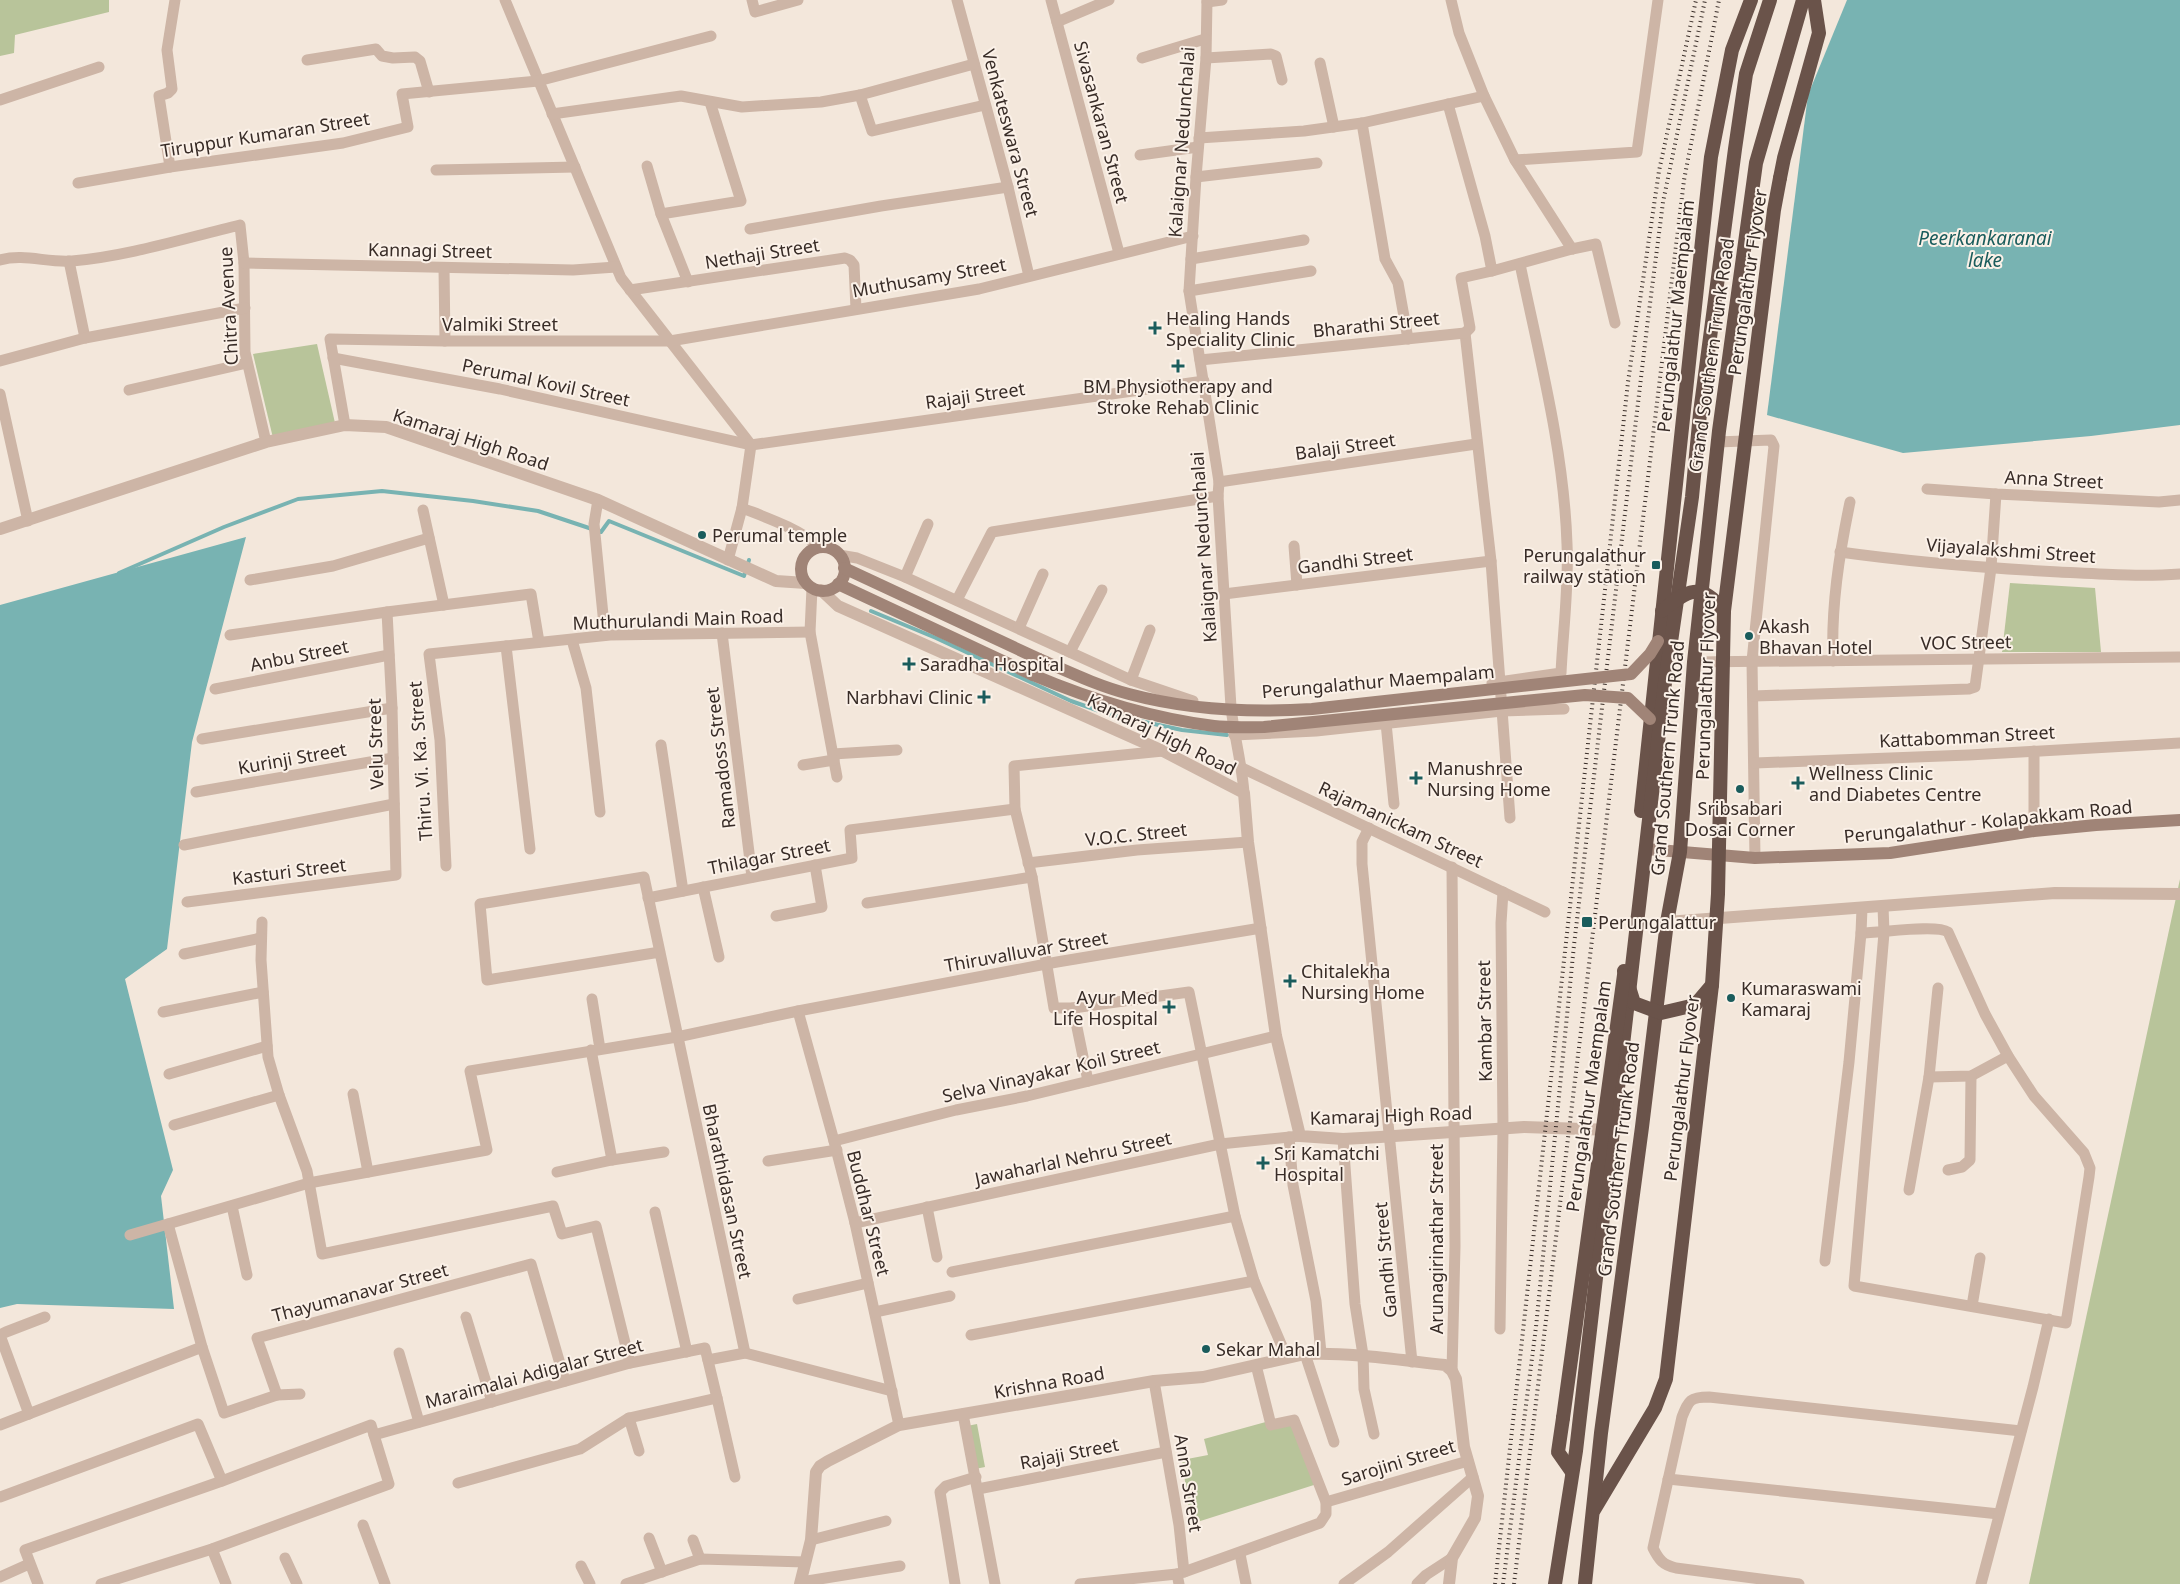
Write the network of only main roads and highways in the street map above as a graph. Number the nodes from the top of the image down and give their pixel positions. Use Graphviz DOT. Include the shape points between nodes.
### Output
graph roads {
  1 [pos="1750,0"];
  2 [pos="1770,0"];
  3 [pos="1803,0"];
  4 [pos="1814,0"];
  5 [pos="844,568"];
  6 [pos="838,584"];
  7 [pos="1662,611"];
  8 [pos="1724,611"];
  9 [pos="1658,641"];
  10 [pos="1650,720"];
  11 [pos="2180,820"];
  12 [pos="1646,849"];
  13 [pos="1680,852"];
  14 [pos="1624,971"];
  15 [pos="1712,985"];
  16 [pos="1572,1472"];
  17 [pos="1592,1513"];
  18 [pos="1555,1584"];
  19 [pos="1584,1584"];
  1 -- 7 [label="highway, Perungalathur Maempalam" via="1732,50 1711,157"];
  2 -- 12 [label="highway, Grand Southern Trunk Road" via="1746,74 1734,149"];
  3 -- 13 [label="highway, Grand Southern Trunk Road" via="1756,163 1717,442 1694,662"];
  4 -- 8 [label="highway, Perungalathur Flyover, bridge" via="1819,33 1784,158 1774,210"];
  5 -- 6 [label="main road"];
  5 -- 6 [label="main road" via="839,555 820,547 810,551 802,563 801,570 813,587 833,588"];
  5 -- 9 [label="main road, Perungalathur Maempalam, bridge" via="1084,678 1129,694 1200,707 1266,712 1312,709 1631,674"];
  6 -- 10 [label="main road, Perungalathur Maempalam, bridge" via="1076,693 1169,719 1216,726 1264,727 1585,695 1628,698"];
  7 -- 8 [label="highway, bridge" via="1682,595 1696,591 1713,597"];
  7 -- 9 [label="highway, Perungalathur Maempalam"];
  8 -- 15 [label="highway, Perungalathur Flyover, bridge" via="1718,894"];
  9 -- 10 [label="highway, Perungalathur Maempalam, bridge"];
  10 -- 14 [label="highway, Perungalathur Maempalam"];
  11 -- 13 [label="main road, Perungalathur - Kolapakkam Road" via="2034,831 1890,853 1755,858"];
  12 -- 13 [label="main road, Perungalathur - Kolapakkam Road"];
  12 -- 16 [label="highway, Grand Southern Trunk Road"];
  13 -- 17 [label="highway, Grand Southern Trunk Road" via="1667,922"];
  14 -- 15 [label="highway, bridge" via="1634,1003 1661,1013 1694,1005"];
  14 -- 16 [label="highway, Perungalathur Maempalam, bridge" via="1558,1452"];
  15 -- 17 [label="highway, Perungalathur Flyover" via="1666,1379 1655,1408"];
  16 -- 18 [label="highway, Grand Southern Trunk Road"];
  17 -- 19 [label="highway, Grand Southern Trunk Road"];
}
